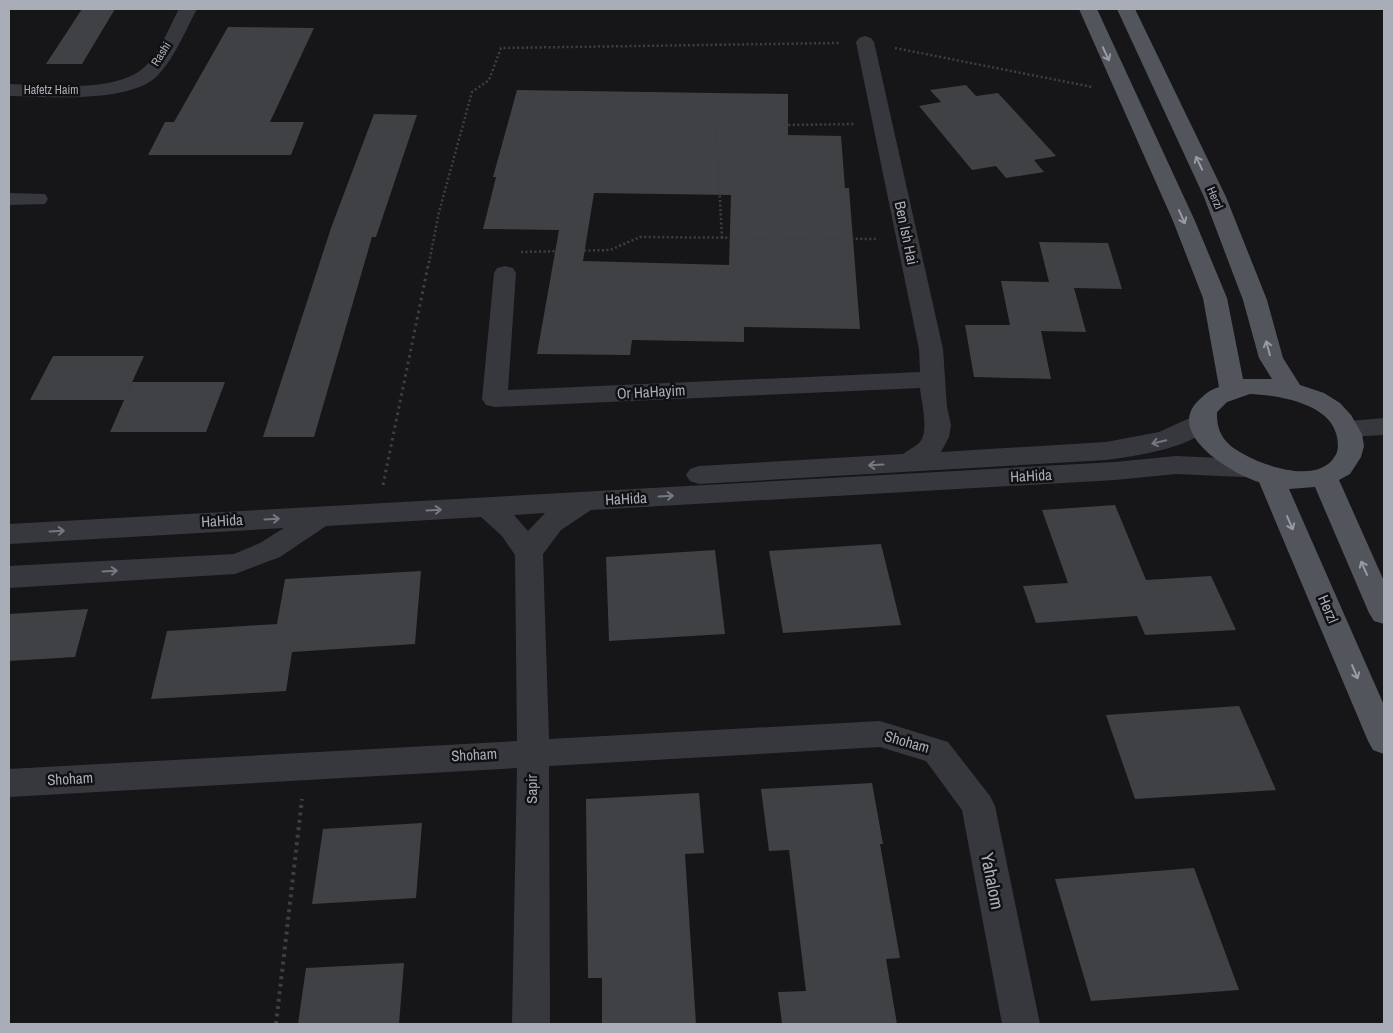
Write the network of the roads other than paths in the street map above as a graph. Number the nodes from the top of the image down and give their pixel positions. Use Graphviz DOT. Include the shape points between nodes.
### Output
graph roads {
  1 [pos="188,9"];
  2 [pos="1088,9"];
  3 [pos="1126,9"];
  4 [pos="865,42"];
  5 [pos="9,90"];
  6 [pos="93,90"];
  7 [pos="9,199"];
  8 [pos="37,199"];
  9 [pos="505,273"];
  10 [pos="934,379"];
  11 [pos="1232,389"];
  12 [pos="1291,390"];
  13 [pos="1203,420"];
  14 [pos="938,425"];
  15 [pos="1384,426"];
  16 [pos="1347,428"];
  17 [pos="1005,458"];
  18 [pos="908,463"];
  19 [pos="1243,468"];
  20 [pos="1271,478"];
  21 [pos="1324,478"];
  22 [pos="589,501"];
  23 [pos="487,507"];
  24 [pos="9,516"];
  25 [pos="320,516"];
  26 [pos="9,534"];
  27 [pos="530,554"];
  28 [pos="9,577"];
  29 [pos="1384,613"];
  30 [pos="1384,741"];
  31 [pos="937,751"];
  32 [pos="533,752"];
  33 [pos="9,783"];
  34 [pos="531,1024"];
  35 [pos="1021,1024"];
  1 -- 6 [label="street, Rashi" via="146,76 131,83"];
  2 -- 11 [label="main road, one-way" via="1184,221 1215,298"];
  12 -- 3 [label="main road, Herzl, one-way" via="1271,358 1255,300 1215,198"];
  4 -- 10 [label="street, Ben Ish Hai" via="931,349"];
  5 -- 6 [label="street, Hafetz Haim"];
  7 -- 8 [label="street"];
  9 -- 10 [label="street, Or HaHayim" via="495,399"];
  10 -- 14 [label="street, Ben Ish Hai"];
  11 -- 12 [label="main road" via="1267,386"];
  11 -- 13 [label="main road" via="1216,396 1206,407"];
  12 -- 16 [label="main road" via="1314,399"];
  13 -- 17 [label="street, HaHida, one-way" via="1165,441 1139,446"];
  13 -- 19 [label="main road" via="1206,435 1221,453"];
  14 -- 17 [label="street" via="980,452"];
  14 -- 18 [label="street, Ben Ish Hai" via="930,448"];
  15 -- 16 [label="street"];
  16 -- 21 [label="main road" via="1352,443 1350,457 1340,469"];
  17 -- 18 [label="street, HaHida"];
  18 -- 24 [label="street, HaHida, one-way"];
  19 -- 20 [label="main road"];
  22 -- 19 [label="street, HaHida, one-way" via="1105,472 1176,465"];
  20 -- 21 [label="main road" via="1299,481"];
  20 -- 30 [label="main road, Herzl, one-way"];
  29 -- 21 [label="main road, one-way"];
  22 -- 23 [label="street, HaHida"];
  22 -- 27 [label="street" via="553,521 534,542"];
  25 -- 23 [label="street, HaHida, one-way"];
  23 -- 27 [label="street" via="512,529"];
  26 -- 25 [label="street, HaHida, one-way"];
  28 -- 25 [label="street, one-way" via="235,564 263,555 285,543"];
  27 -- 32 [label="street, Sapir"];
  31 -- 32 [label="street, Shoham" via="880,734"];
  31 -- 35 [label="street, Yahalom" via="978,806"];
  32 -- 33 [label="street, Shoham"];
  32 -- 34 [label="street, Sapir"];
}
